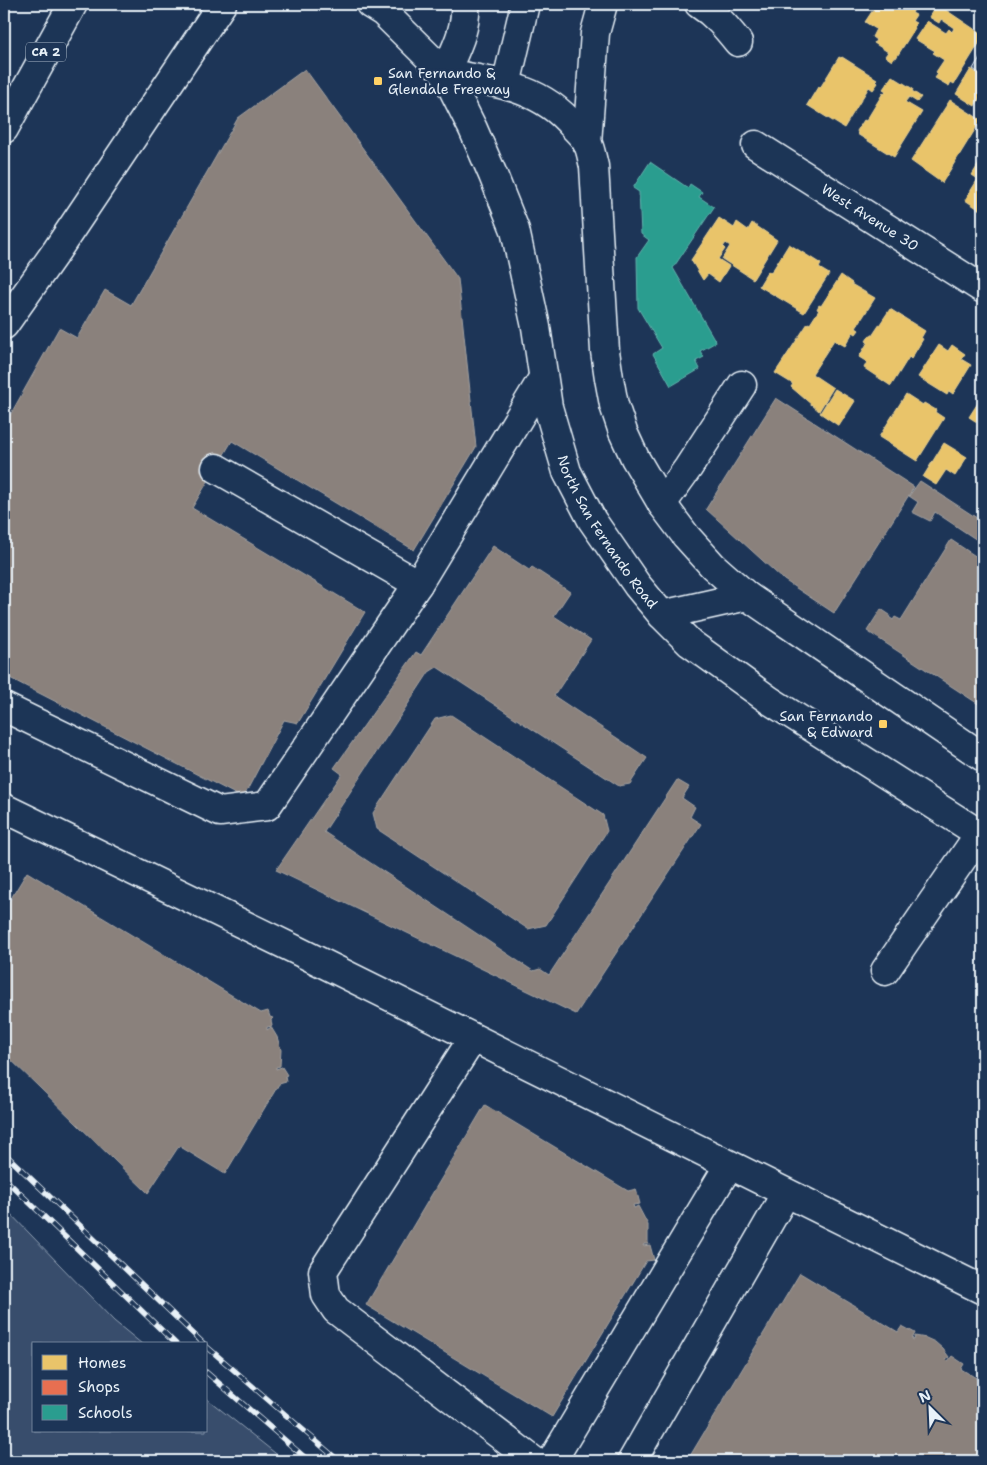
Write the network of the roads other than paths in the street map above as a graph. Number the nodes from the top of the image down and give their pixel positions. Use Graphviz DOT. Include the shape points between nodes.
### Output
graph roads {
  1 [pos="73,4"];
  2 [pos="222,4"];
  3 [pos="370,4"];
  4 [pos="465,4"];
  5 [pos="525,4"];
  6 [pos="603,4"];
  7 [pos="699,4"];
  8 [pos="738,42"];
  9 [pos="445,73"];
  10 [pos="506,85"];
  11 [pos="4,129"];
  12 [pos="588,143"];
  13 [pos="756,145"];
  14 [pos="983,289"];
  15 [pos="4,325"];
  16 [pos="543,378"];
  17 [pos="742,385"];
  18 [pos="216,468"];
  19 [pos="662,504"];
  20 [pos="418,584"];
  21 [pos="747,596"];
  22 [pos="662,615"];
  23 [pos="4,707"];
  24 [pos="983,757"];
  25 [pos="4,808"];
  26 [pos="981,834"];
  27 [pos="886,971"];
  28 [pos="473,1038"];
  29 [pos="729,1164"];
  30 [pos="786,1193"];
  31 [pos="983,1290"];
  32 [pos="534,1461"];
  33 [pos="552,1461"];
  34 [pos="632,1461"];
  1 -- 11 [label="main road, CA 2"];
  2 -- 15 [label="main road"];
  3 -- 9 [label="main road, North San Fernando Road"];
  4 -- 9 [label="main road" via="462,35"];
  5 -- 10 [label="main road"];
  6 -- 12 [label="main road" via="594,33"];
  7 -- 8 [label="main road" via="726,26"];
  9 -- 10 [label="main road"];
  9 -- 16 [label="main road, North San Fernando Road" via="493,175 514,230 536,328"];
  10 -- 12 [label="main road" via="549,103"];
  12 -- 19 [label="main road" via="594,166 605,351 614,405 635,458"];
  13 -- 14 [label="main road, West Avenue 30"];
  16 -- 20 [label="main road"];
  16 -- 22 [label="main road, North San Fernando Road" via="567,472 592,520"];
  17 -- 19 [label="main road"];
  18 -- 20 [label="main road"];
  19 -- 21 [label="main road" via="713,566"];
  20 -- 23 [label="main road" via="268,806 220,812"];
  21 -- 22 [label="main road"];
  21 -- 24 [label="main road"];
  22 -- 26 [label="main road, North San Fernando Road" via="690,643 769,700"];
  25 -- 28 [label="main road"];
  26 -- 27 [label="main road"];
  28 -- 29 [label="main road"];
  28 -- 32 [label="main road" via="323,1271 326,1295 336,1310"];
  29 -- 30 [label="main road"];
  29 -- 33 [label="main road"];
  30 -- 31 [label="main road"];
  30 -- 34 [label="main road"];
}
